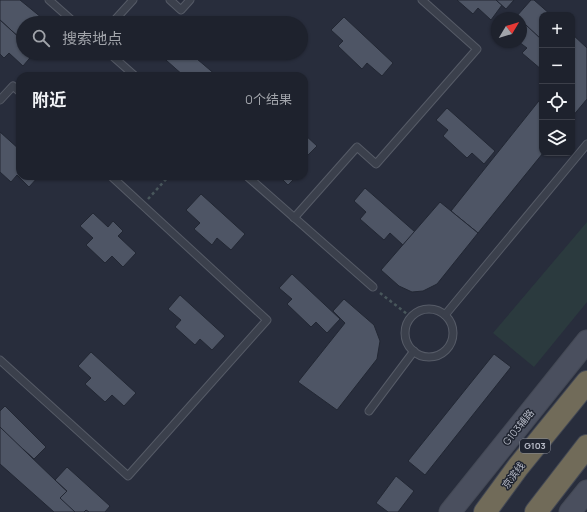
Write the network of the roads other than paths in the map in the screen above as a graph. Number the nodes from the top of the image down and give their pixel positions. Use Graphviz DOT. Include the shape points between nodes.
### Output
graph roads {
  1 [pos="49,0"];
  2 [pos="133,0"];
  3 [pos="170,0"];
  4 [pos="190,0"];
  5 [pos="422,0"];
  6 [pos="67,16"];
  7 [pos="118,16"];
  8 [pos="117,60"];
  9 [pos="130,72"];
  10 [pos="16,89"];
  11 [pos="0,100"];
  12 [pos="587,144"];
  13 [pos="115,180"];
  14 [pos="251,180"];
  15 [pos="294,218"];
  16 [pos="373,287"];
  17 [pos="444,315"];
  18 [pos="587,341"];
  19 [pos="414,351"];
  20 [pos="0,360"];
  21 [pos="587,382"];
  22 [pos="369,411"];
  23 [pos="587,446"];
  24 [pos="587,490"];
  25 [pos="450,512"];
  26 [pos="485,512"];
  27 [pos="536,512"];
  28 [pos="570,512"];
  1 -- 6 [label="lane"];
  2 -- 7 [label="lane"];
  3 -- 4 [label="lane" via="181,10"];
  5 -- 15 [label="lane" via="477,49 376,164 357,147"];
  8 -- 9 [label="lane"];
  10 -- 11 [label="lane" via="13,86"];
  12 -- 17 [label="lane"];
  13 -- 20 [label="lane" via="267,320 128,476"];
  14 -- 15 [label="lane"];
  15 -- 16 [label="lane"];
  17 -- 19 [label="lane" via="431,309 417,312 411,317 406,331 409,345"];
  17 -- 19 [label="lane" via="453,329 453,337 445,351 429,357"];
  18 -- 25 [label="street, G103辅路"];
  19 -- 22 [label="lane"];
  21 -- 26 [label="highway, 京滨线 / G103"];
  23 -- 27 [label="highway"];
  24 -- 28 [label="street"];
}
